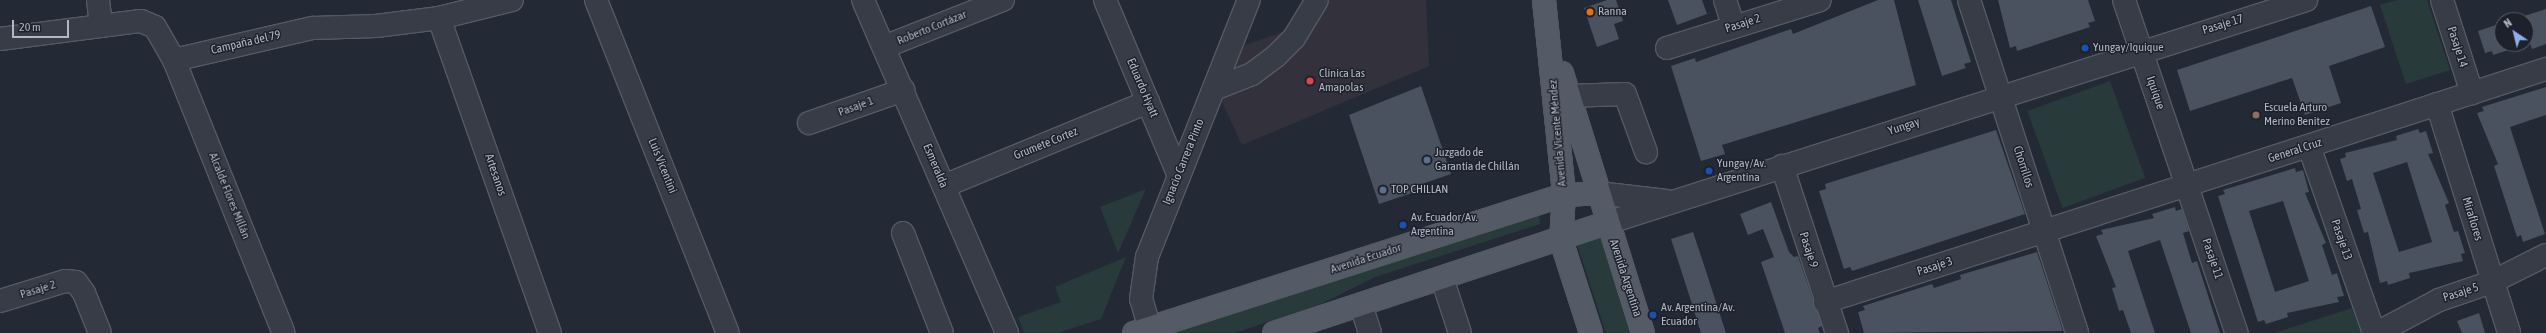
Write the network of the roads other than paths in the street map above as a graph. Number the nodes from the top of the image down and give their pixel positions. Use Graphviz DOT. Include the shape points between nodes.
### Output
graph roads {
  1 [pos="98,0"];
  2 [pos="512,0"];
  3 [pos="596,0"];
  4 [pos="863,0"];
  5 [pos="1004,0"];
  6 [pos="1105,0"];
  7 [pos="1249,0"];
  8 [pos="1317,0"];
  9 [pos="1544,0"];
  10 [pos="1725,0"];
  11 [pos="1820,0"];
  12 [pos="1969,0"];
  13 [pos="2124,0"];
  14 [pos="2306,0"];
  15 [pos="2442,0"];
  16 [pos="2261,7"];
  17 [pos="439,18"];
  18 [pos="101,26"];
  19 [pos="1548,26"];
  20 [pos="1734,27"];
  21 [pos="0,39"];
  22 [pos="884,47"];
  23 [pos="1667,48"];
  24 [pos="2141,51"];
  25 [pos="174,60"];
  26 [pos="2546,69"];
  27 [pos="1214,89"];
  28 [pos="902,90"];
  29 [pos="2472,93"];
  30 [pos="1569,96"];
  31 [pos="1999,96"];
  32 [pos="1148,102"];
  33 [pos="2437,104"];
  34 [pos="809,123"];
  35 [pos="2309,146"];
  36 [pos="1646,152"];
  37 [pos="1782,166"];
  38 [pos="1179,176"];
  39 [pos="944,186"];
  40 [pos="2187,186"];
  41 [pos="1598,193"];
  42 [pos="1564,195"];
  43 [pos="1667,201"];
  44 [pos="1607,223"];
  45 [pos="2044,232"];
  46 [pos="903,233"];
  47 [pos="1561,240"];
  48 [pos="2546,255"];
  49 [pos="1442,278"];
  50 [pos="2492,282"];
  51 [pos="0,301"];
  52 [pos="1826,302"];
  53 [pos="1361,305"];
  54 [pos="1145,331"];
  55 [pos="100,333"];
  56 [pos="284,333"];
  57 [pos="550,333"];
  58 [pos="728,333"];
  59 [pos="942,333"];
  60 [pos="1007,333"];
  61 [pos="1276,333"];
  62 [pos="1370,333"];
  63 [pos="1460,333"];
  64 [pos="1591,333"];
  65 [pos="1643,333"];
  66 [pos="1837,333"];
  67 [pos="2077,333"];
  68 [pos="2237,333"];
  69 [pos="2374,333"];
  70 [pos="2377,333"];
  71 [pos="2509,333"];
  1 -- 18 [label="street"];
  2 -- 17 [label="street, Campaña del 79"];
  3 -- 58 [label="street, Luis Vicentini"];
  4 -- 22 [label="street, Esmeralda"];
  5 -- 22 [label="street, Roberto Cortázar"];
  6 -- 32 [label="street, Eduardo Hyatt"];
  7 -- 27 [label="street, Ignacio Carrera Pinto"];
  8 -- 27 [label="street" via="1294,38 1276,56 1252,74"];
  9 -- 19 [label="main road, Avenida Vicente Méndez"];
  10 -- 20 [label="street"];
  11 -- 20 [label="street, Pasaje 2"];
  12 -- 31 [label="street, Chorrillos"];
  13 -- 24 [label="street, Iquique"];
  14 -- 16 [label="street, Pasaje 17"];
  15 -- 29 [label="street, Pasaje 14"];
  16 -- 24 [label="street, Pasaje 17"];
  17 -- 25 [label="street, Campaña del 79" via="376,26 313,28"];
  17 -- 57 [label="street, Artesanos"];
  18 -- 21 [label="street"];
  18 -- 25 [label="street" via="151,24 162,35"];
  19 -- 30 [label="main road, Avenida Vicente Méndez"];
  19 -- 42 [label="main road, Avenida Vicente Méndez"];
  20 -- 23 [label="street, Pasaje 2"];
  22 -- 28 [label="street, Esmeralda"];
  24 -- 31 [label="street, Yungay"];
  24 -- 40 [label="street, Iquique"];
  25 -- 56 [label="street, Alcalde Flores Millán"];
  26 -- 29 [label="street, General Cruz"];
  27 -- 38 [label="street, Ignacio Carrera Pinto"];
  28 -- 34 [label="street, Pasaje 1"];
  28 -- 39 [label="street, Esmeralda"];
  29 -- 33 [label="street, General Cruz"];
  30 -- 36 [label="street" via="1625,94"];
  30 -- 41 [label="main road, Avenida Vicente Méndez"];
  31 -- 37 [label="street, Yungay"];
  31 -- 45 [label="street, Chorrillos"];
  32 -- 38 [label="street, Eduardo Hyatt"];
  32 -- 39 [label="street, Grumete Cortez"];
  33 -- 35 [label="street, General Cruz"];
  33 -- 50 [label="street, Miraflores"];
  35 -- 40 [label="street, General Cruz"];
  35 -- 69 [label="street, Pasaje 13"];
  37 -- 43 [label="street, Yungay"];
  37 -- 52 [label="street, Pasaje 9"];
  38 -- 54 [label="street, Ignacio Carrera Pinto" via="1143,271 1142,313"];
  39 -- 60 [label="street, Esmeralda"];
  40 -- 45 [label="street, General Cruz"];
  40 -- 68 [label="street, Pasaje 11"];
  41 -- 42 [label="main road, Avenida Ecuador"];
  41 -- 43 [label="street, Yungay"];
  41 -- 44 [label="main road, Avenida Vicente Méndez"];
  42 -- 47 [label="main road, Avenida Vicente Méndez"];
  42 -- 54 [label="main road, Avenida Ecuador"];
  43 -- 44 [label="street, Yungay"];
  44 -- 47 [label="main road"];
  44 -- 65 [label="main road, Avenida Argentina"];
  45 -- 52 [label="street, Pasaje 3"];
  45 -- 67 [label="street, Chorrillos"];
  46 -- 59 [label="street"];
  47 -- 49 [label="main road"];
  47 -- 64 [label="main road"];
  48 -- 50 [label="street, Pasaje 5"];
  49 -- 53 [label="main road"];
  49 -- 63 [label="street"];
  50 -- 70 [label="street, Pasaje 5" via="2439,300"];
  50 -- 71 [label="street, Miraflores"];
  51 -- 55 [label="street, Pasaje 2" via="65,281 76,282 84,293"];
  52 -- 66 [label="street, Pasaje 9"];
  53 -- 61 [label="main road"];
  53 -- 62 [label="street"];
}
